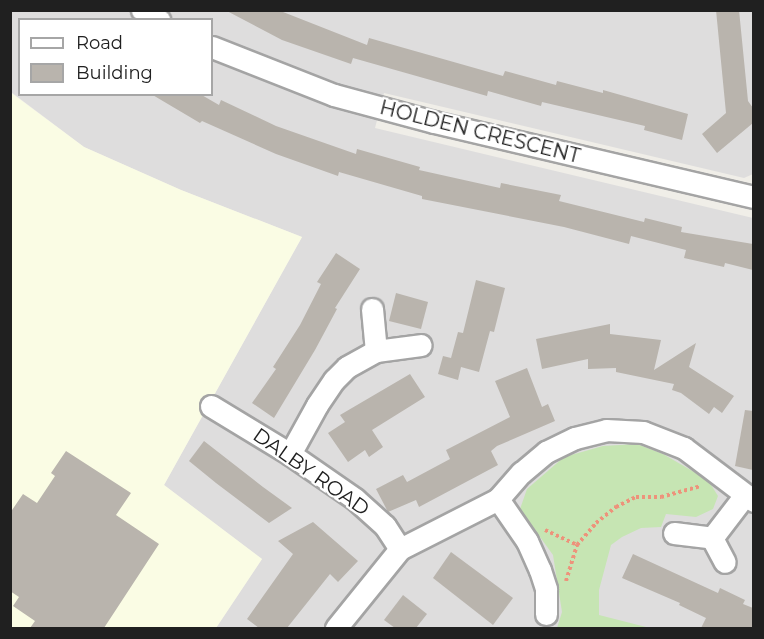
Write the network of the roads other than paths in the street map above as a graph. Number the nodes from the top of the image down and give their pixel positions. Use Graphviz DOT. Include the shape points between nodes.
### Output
graph roads {
  1 [pos="142,10"];
  2 [pos="156,18"];
  3 [pos="213,47"];
  4 [pos="753,197"];
  5 [pos="372,309"];
  6 [pos="421,345"];
  7 [pos="376,351"];
  8 [pos="211,406"];
  9 [pos="290,454"];
  10 [pos="749,498"];
  11 [pos="498,499"];
  12 [pos="674,533"];
  13 [pos="712,538"];
  14 [pos="400,549"];
  15 [pos="725,562"];
  16 [pos="547,610"];
  17 [pos="336,628"];
  1 -- 2 [label="street"];
  3 -- 4 [label="street, HOLDEN CRESCENT" via="334,95"];
  5 -- 7 [label="street"];
  6 -- 7 [label="street"];
  7 -- 9 [label="street" via="334,380"];
  8 -- 9 [label="street, DALBY ROAD"];
  9 -- 14 [label="street, DALBY ROAD" via="355,499 385,526"];
  10 -- 11 [label="street" via="684,448 643,432 606,430 575,438 546,452"];
  10 -- 13 [label="street"];
  11 -- 14 [label="street"];
  11 -- 16 [label="street" via="527,541 540,570"];
  12 -- 13 [label="street"];
  13 -- 15 [label="street"];
  14 -- 17 [label="street"];
}
